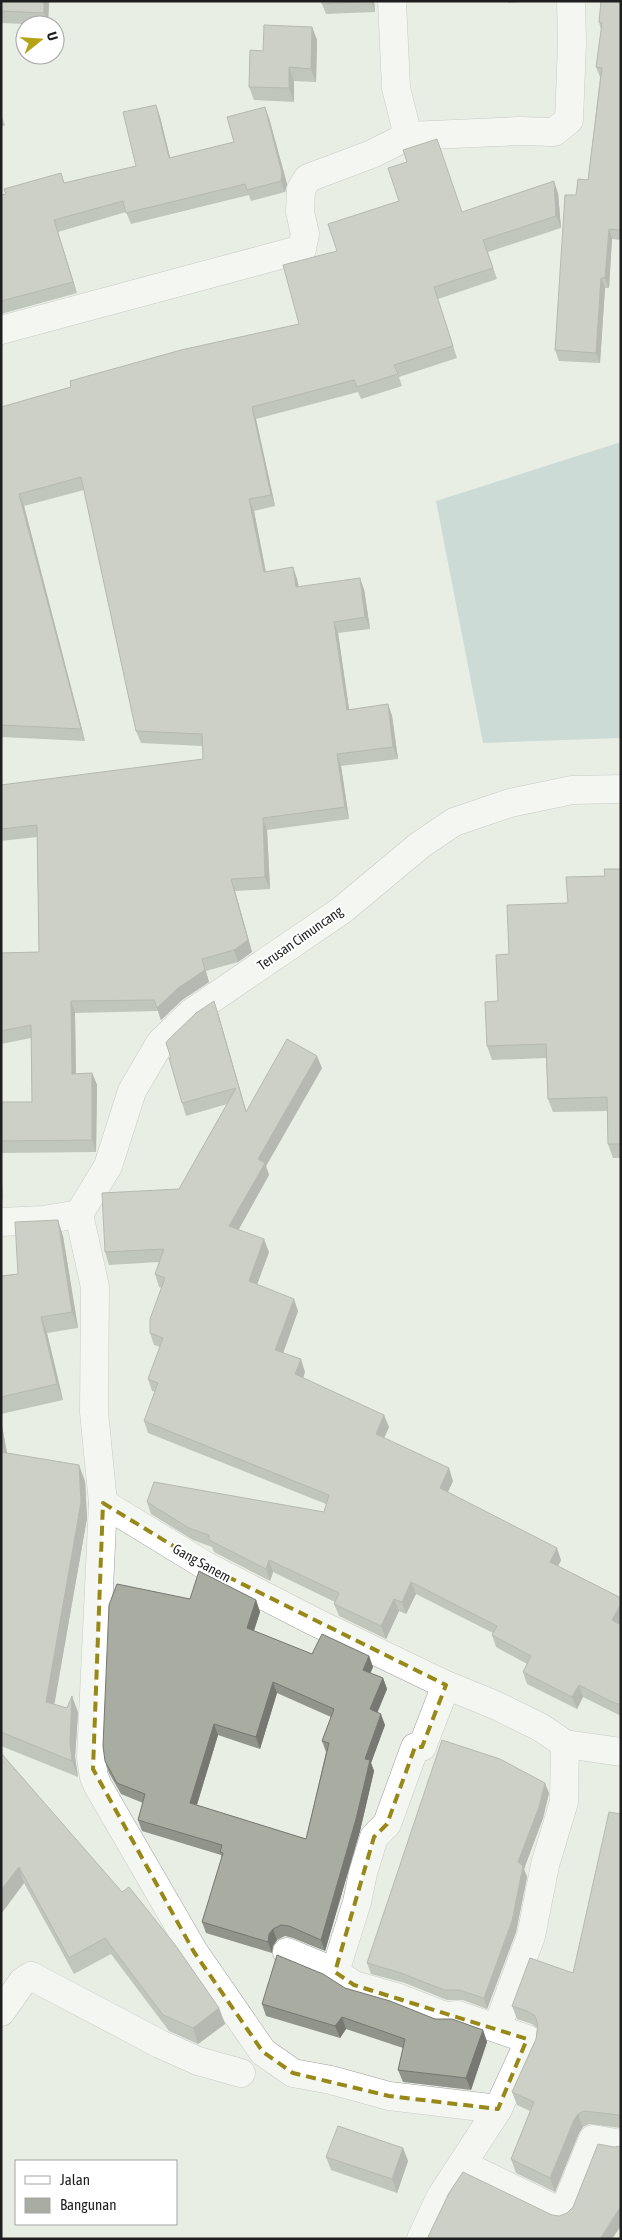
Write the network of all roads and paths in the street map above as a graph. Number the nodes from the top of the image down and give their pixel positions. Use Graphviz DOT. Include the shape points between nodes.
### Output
graph roads {
  1 [pos="392,1"];
  2 [pos="571,1"];
  3 [pos="408,136"];
  4 [pos="1,330"];
  5 [pos="621,789"];
  6 [pos="79,1214"];
  7 [pos="1,1222"];
  8 [pos="103,1503"];
  9 [pos="446,1685"];
  10 [pos="566,1744"];
  11 [pos="621,1752"];
  12 [pos="288,1952"];
  13 [pos="335,1972"];
  14 [pos="1,2012"];
  15 [pos="497,2028"];
  16 [pos="241,2073"];
  17 [pos="498,2109"];
  18 [pos="621,2144"];
  19 [pos="462,2164"];
  20 [pos="421,2239"];
  1 -- 3 [label="street" via="396,88"];
  2 -- 3 [label="street" via="568,120 554,132"];
  3 -- 4 [label="street" via="372,154 308,178 301,189 300,212 305,234 302,249"];
  5 -- 6 [label="street, Terusan Cimuncang" via="563,792 510,803 454,822 420,845 342,910 191,1013 160,1043 132,1091 108,1166"];
  6 -- 7 [label="street"];
  6 -- 8 [label="street" via="95,1287 94,1412"];
  8 -- 9 [label="street, Gang Sanem" via="206,1566"];
  8 -- 17 [label="street" via="91,1758 94,1777 194,1952 263,2052 293,2072 389,2096"];
  9 -- 10 [label="street, Gang Sanem" via="522,1718"];
  9 -- 13 [label="street" via="422,1747 415,1747 387,1824 374,1837"];
  10 -- 11 [label="street"];
  10 -- 15 [label="street" via="564,1802 545,1865 531,1936"];
  12 -- 13 [label="street"];
  13 -- 15 [label="street" via="354,1985 446,2016 458,2015"];
  14 -- 16 [label="street" via="22,1981 31,1976 160,2044 198,2061"];
  15 -- 17 [label="street" via="527,2039 527,2046"];
  17 -- 19 [label="street"];
  18 -- 19 [label="street" via="593,2139 563,2213"];
  19 -- 20 [label="street" via="440,2198"];
}
